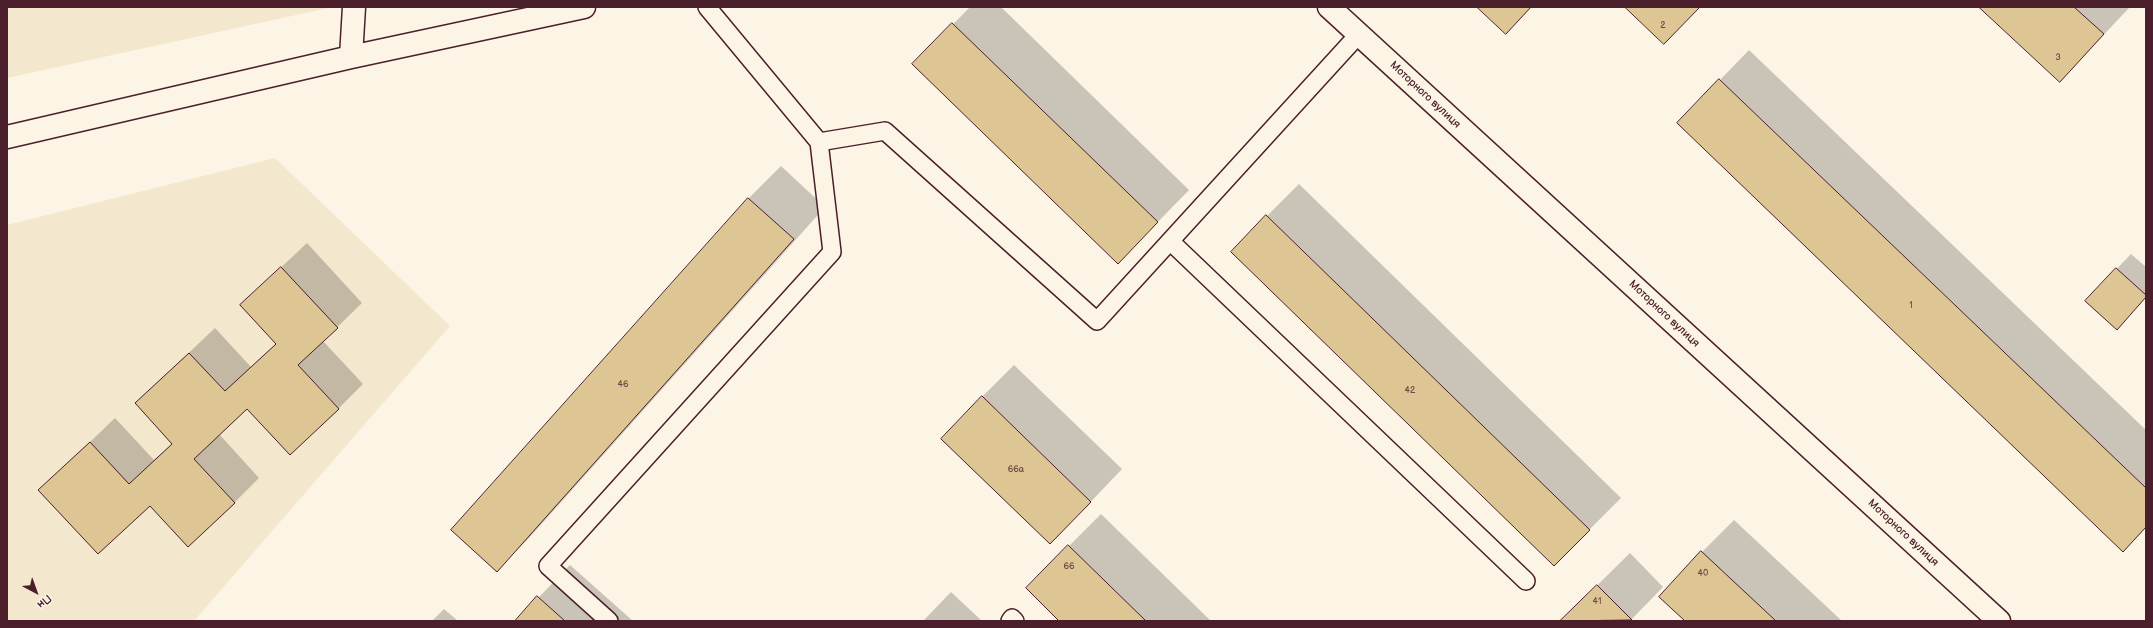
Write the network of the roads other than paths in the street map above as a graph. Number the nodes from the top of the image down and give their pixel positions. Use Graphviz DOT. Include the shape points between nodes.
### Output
graph roads {
  1 [pos="354,7"];
  2 [pos="584,7"];
  3 [pos="707,7"];
  4 [pos="1329,7"];
  5 [pos="1359,34"];
  6 [pos="351,58"];
  7 [pos="7,137"];
  8 [pos="819,142"];
  9 [pos="1170,241"];
  10 [pos="1526,581"];
  11 [pos="609,621"];
  12 [pos="1010,621"];
  13 [pos="1015,621"];
  14 [pos="1999,621"];
  1 -- 6 [label="street"];
  2 -- 6 [label="street"];
  3 -- 8 [label="lane"];
  4 -- 5 [label="street, Моторного вулиця"];
  5 -- 9 [label="lane"];
  5 -- 14 [label="street, Моторного вулиця"];
  6 -- 7 [label="street"];
  8 -- 9 [label="lane" via="885,131 1097,321"];
  8 -- 11 [label="lane" via="832,252 548,566"];
  9 -- 10 [label="lane"];
  12 -- 13 [label="lane" via="1012,618"];
}
